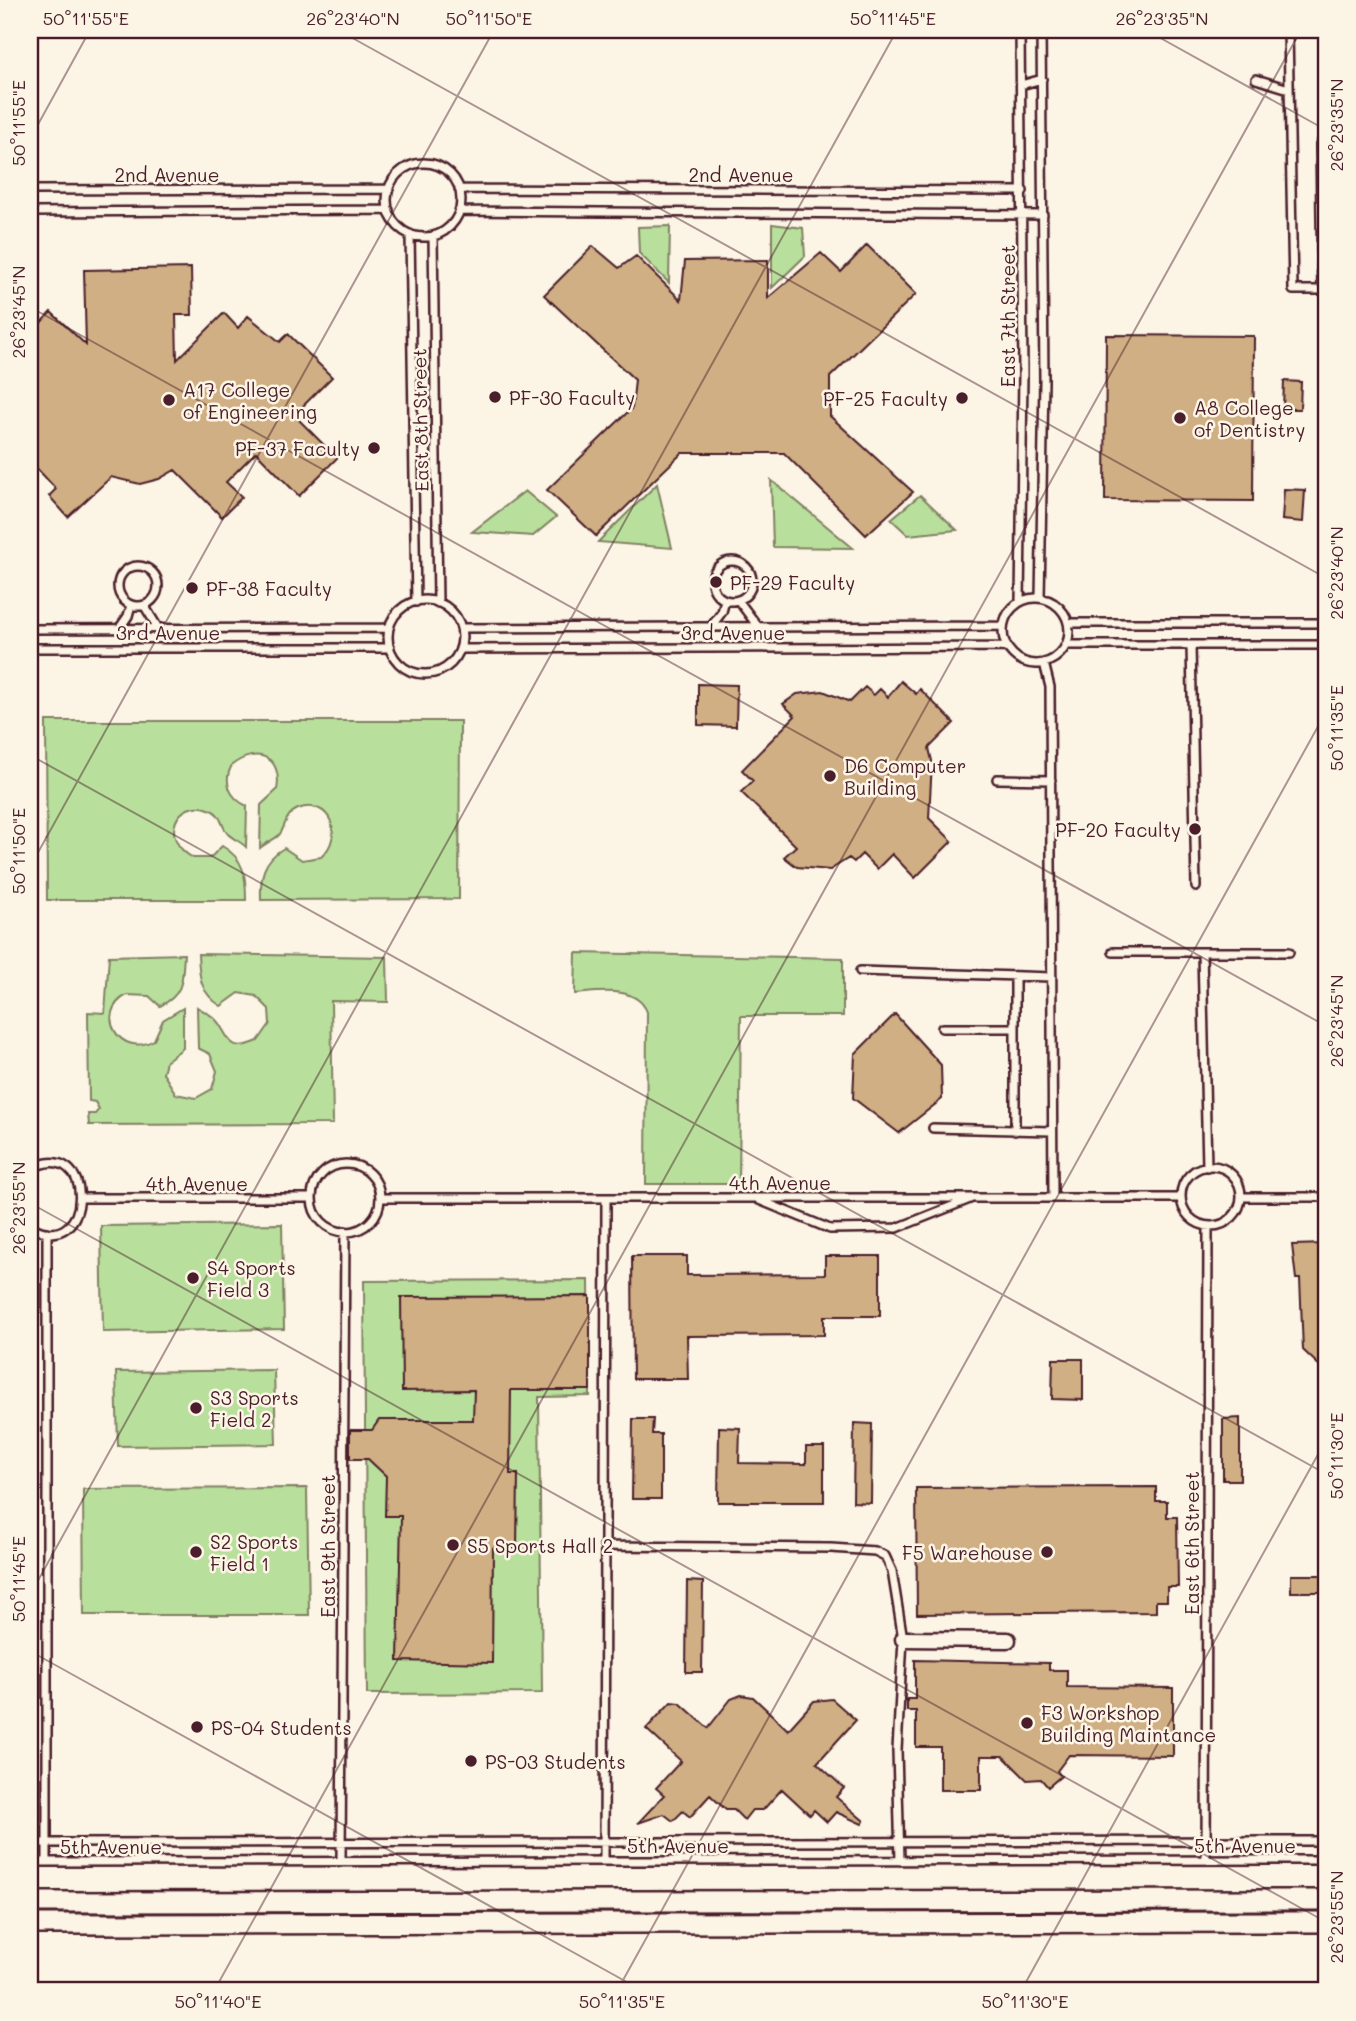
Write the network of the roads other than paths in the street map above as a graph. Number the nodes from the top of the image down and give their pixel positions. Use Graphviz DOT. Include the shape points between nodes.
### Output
graph roads {
  1 [pos="1020,30"];
  2 [pos="1041,30"];
  3 [pos="1288,30"];
  4 [pos="1042,79"];
  5 [pos="1256,79"];
  6 [pos="1021,85"];
  7 [pos="1289,89"];
  8 [pos="1326,144"];
  9 [pos="458,188"];
  10 [pos="389,189"];
  11 [pos="30,190"];
  12 [pos="1023,191"];
  13 [pos="389,210"];
  14 [pos="459,211"];
  15 [pos="30,212"];
  16 [pos="1023,214"];
  17 [pos="1043,215"];
  18 [pos="410,234"];
  19 [pos="433,236"];
  20 [pos="1324,290"];
  21 [pos="1040,598"];
  22 [pos="724,600"];
  23 [pos="738,600"];
  24 [pos="416,601"];
  25 [pos="438,603"];
  26 [pos="1020,603"];
  27 [pos="131,605"];
  28 [pos="144,605"];
  29 [pos="1068,623"];
  30 [pos="1326,623"];
  31 [pos="1003,626"];
  32 [pos="158,628"];
  33 [pos="389,628"];
  34 [pos="461,628"];
  35 [pos="710,628"];
  36 [pos="759,628"];
  37 [pos="30,629"];
  38 [pos="119,629"];
  39 [pos="1066,645"];
  40 [pos="1191,645"];
  41 [pos="1326,645"];
  42 [pos="1007,647"];
  43 [pos="30,648"];
  44 [pos="390,648"];
  45 [pos="460,649"];
  46 [pos="1044,663"];
  47 [pos="997,779"];
  48 [pos="1051,780"];
  49 [pos="1196,887"];
  50 [pos="1113,952"];
  51 [pos="1202,952"];
  52 [pos="1289,952"];
  53 [pos="859,971"];
  54 [pos="1015,976"];
  55 [pos="1052,977"];
  56 [pos="942,1028"];
  57 [pos="1015,1028"];
  58 [pos="933,1128"];
  59 [pos="1016,1131"];
  60 [pos="1052,1131"];
  61 [pos="1206,1167"];
  62 [pos="30,1169"];
  63 [pos="1053,1197"];
  64 [pos="1241,1197"];
  65 [pos="1326,1197"];
  66 [pos="82,1198"];
  67 [pos="312,1198"];
  68 [pos="380,1198"];
  69 [pos="606,1198"];
  70 [pos="753,1198"];
  71 [pos="974,1198"];
  72 [pos="1181,1198"];
  73 [pos="30,1226"];
  74 [pos="1208,1226"];
  75 [pos="345,1231"];
  76 [pos="47,1232"];
  77 [pos="604,1546"];
  78 [pos="903,1639"];
  79 [pos="1008,1640"];
  80 [pos="1206,1841"];
  81 [pos="1326,1841"];
  82 [pos="341,1842"];
  83 [pos="602,1842"];
  84 [pos="899,1842"];
  85 [pos="30,1843"];
  86 [pos="47,1843"];
  87 [pos="1206,1860"];
  88 [pos="1326,1860"];
  89 [pos="341,1861"];
  90 [pos="604,1861"];
  91 [pos="900,1861"];
  92 [pos="30,1862"];
  93 [pos="47,1862"];
  94 [pos="1326,1900"];
  95 [pos="30,1902"];
  96 [pos="1326,1922"];
  97 [pos="30,1924"];
  1 -- 6 [label="lane, East 7th Street"];
  2 -- 4 [label="lane, East 7th Street"];
  3 -- 7 [label="lane"];
  4 -- 6 [label="lane"];
  4 -- 17 [label="lane, East 7th Street"];
  5 -- 7 [label="lane"];
  6 -- 12 [label="lane, East 7th Street"];
  7 -- 20 [label="lane" via="1293,290"];
  8 -- 20 [label="lane" via="1320,144"];
  9 -- 10 [label="lane" via="443,169 425,164 406,168"];
  9 -- 12 [label="lane, 2nd Avenue"];
  9 -- 14 [label="lane"];
  10 -- 11 [label="lane, 2nd Avenue"];
  10 -- 13 [label="lane"];
  12 -- 16 [label="lane, East 7th Street"];
  13 -- 15 [label="lane, 2nd Avenue"];
  13 -- 18 [label="lane" via="397,226"];
  14 -- 16 [label="lane, 2nd Avenue"];
  14 -- 19 [label="lane" via="449,227"];
  16 -- 17 [label="lane, 2nd Avenue"];
  16 -- 26 [label="lane, East 7th Street"];
  17 -- 21 [label="lane, East 7th Street"];
  18 -- 19 [label="lane"];
  18 -- 24 [label="lane, East 8th Street"];
  19 -- 25 [label="lane, East 8th Street"];
  21 -- 26 [label="lane"];
  21 -- 29 [label="lane" via="1060,608"];
  22 -- 23 [label="lane"];
  22 -- 23 [label="lane" via="714,591 712,578 719,566 732,561 745,566 752,578 749,592"];
  22 -- 35 [label="lane" via="722,612"];
  23 -- 36 [label="lane"];
  24 -- 25 [label="lane"];
  24 -- 33 [label="lane" via="400,611"];
  25 -- 34 [label="lane" via="452,612"];
  26 -- 31 [label="lane" via="1007,614"];
  27 -- 28 [label="lane"];
  27 -- 28 [label="lane" via="120,595 118,582 125,570 138,566 151,571 158,587"];
  27 -- 38 [label="lane"];
  28 -- 32 [label="lane"];
  29 -- 30 [label="lane"];
  29 -- 39 [label="lane"];
  31 -- 36 [label="lane, 3rd Avenue"];
  31 -- 42 [label="lane"];
  32 -- 33 [label="lane, 3rd Avenue"];
  32 -- 38 [label="lane, 3rd Avenue"];
  33 -- 44 [label="lane"];
  34 -- 35 [label="lane, 3rd Avenue"];
  34 -- 45 [label="lane"];
  35 -- 36 [label="lane, 3rd Avenue"];
  37 -- 38 [label="lane, 3rd Avenue"];
  39 -- 40 [label="lane"];
  39 -- 46 [label="lane"];
  40 -- 41 [label="lane"];
  40 -- 49 [label="lane"];
  42 -- 45 [label="lane, 3rd Avenue"];
  42 -- 46 [label="lane" via="1019,659"];
  43 -- 44 [label="lane, 3rd Avenue"];
  44 -- 45 [label="lane" via="406,669 424,674 443,669"];
  46 -- 48 [label="lane" via="1051,687"];
  47 -- 48 [label="lane"];
  48 -- 55 [label="lane"];
  50 -- 51 [label="lane"];
  51 -- 52 [label="lane"];
  51 -- 61 [label="lane"];
  53 -- 54 [label="lane"];
  54 -- 55 [label="lane"];
  54 -- 57 [label="lane"];
  55 -- 60 [label="lane"];
  56 -- 57 [label="lane"];
  57 -- 59 [label="lane"];
  58 -- 59 [label="lane"];
  59 -- 60 [label="lane"];
  60 -- 63 [label="lane"];
  61 -- 64 [label="lane" via="1231,1173"];
  61 -- 72 [label="lane" via="1186,1180"];
  62 -- 66 [label="lane" via="42,1164 61,1166 76,1179"];
  63 -- 71 [label="lane, 4th Avenue"];
  63 -- 72 [label="lane, 4th Avenue"];
  64 -- 65 [label="lane"];
  64 -- 74 [label="lane" via="1231,1219"];
  66 -- 67 [label="lane, 4th Avenue"];
  66 -- 76 [label="lane" via="70,1223"];
  67 -- 68 [label="lane" via="323,1172 346,1164 368,1172"];
  67 -- 75 [label="lane" via="317,1217"];
  68 -- 69 [label="lane, 4th Avenue"];
  68 -- 75 [label="lane" via="369,1223"];
  69 -- 70 [label="lane, 4th Avenue"];
  69 -- 77 [label="lane"];
  70 -- 71 [label="lane, 4th Avenue"];
  70 -- 71 [label="lane" via="830,1229 897,1228"];
  72 -- 74 [label="lane" via="1192,1219"];
  73 -- 76 [label="lane"];
  74 -- 80 [label="lane, East 6th Street"];
  75 -- 82 [label="lane, East 9th Street"];
  76 -- 86 [label="lane"];
  77 -- 78 [label="lane" via="875,1550 885,1556 892,1571"];
  77 -- 83 [label="lane"];
  78 -- 79 [label="street"];
  78 -- 84 [label="lane" via="897,1750"];
  80 -- 81 [label="lane, 5th Avenue"];
  80 -- 84 [label="lane, 5th Avenue"];
  80 -- 87 [label="lane, East 6th Street"];
  82 -- 83 [label="lane, 5th Avenue"];
  82 -- 86 [label="lane, 5th Avenue"];
  82 -- 89 [label="lane, East 9th Street"];
  83 -- 84 [label="lane, 5th Avenue"];
  83 -- 90 [label="lane"];
  84 -- 91 [label="lane"];
  85 -- 86 [label="lane, 5th Avenue"];
  86 -- 93 [label="lane"];
  87 -- 88 [label="lane, 5th Avenue"];
  87 -- 91 [label="lane, 5th Avenue"];
  89 -- 90 [label="lane, 5th Avenue"];
  89 -- 93 [label="lane, 5th Avenue"];
  90 -- 91 [label="lane, 5th Avenue"];
  92 -- 93 [label="lane, 5th Avenue"];
  94 -- 95 [label="main road"];
  96 -- 97 [label="main road"];
}
